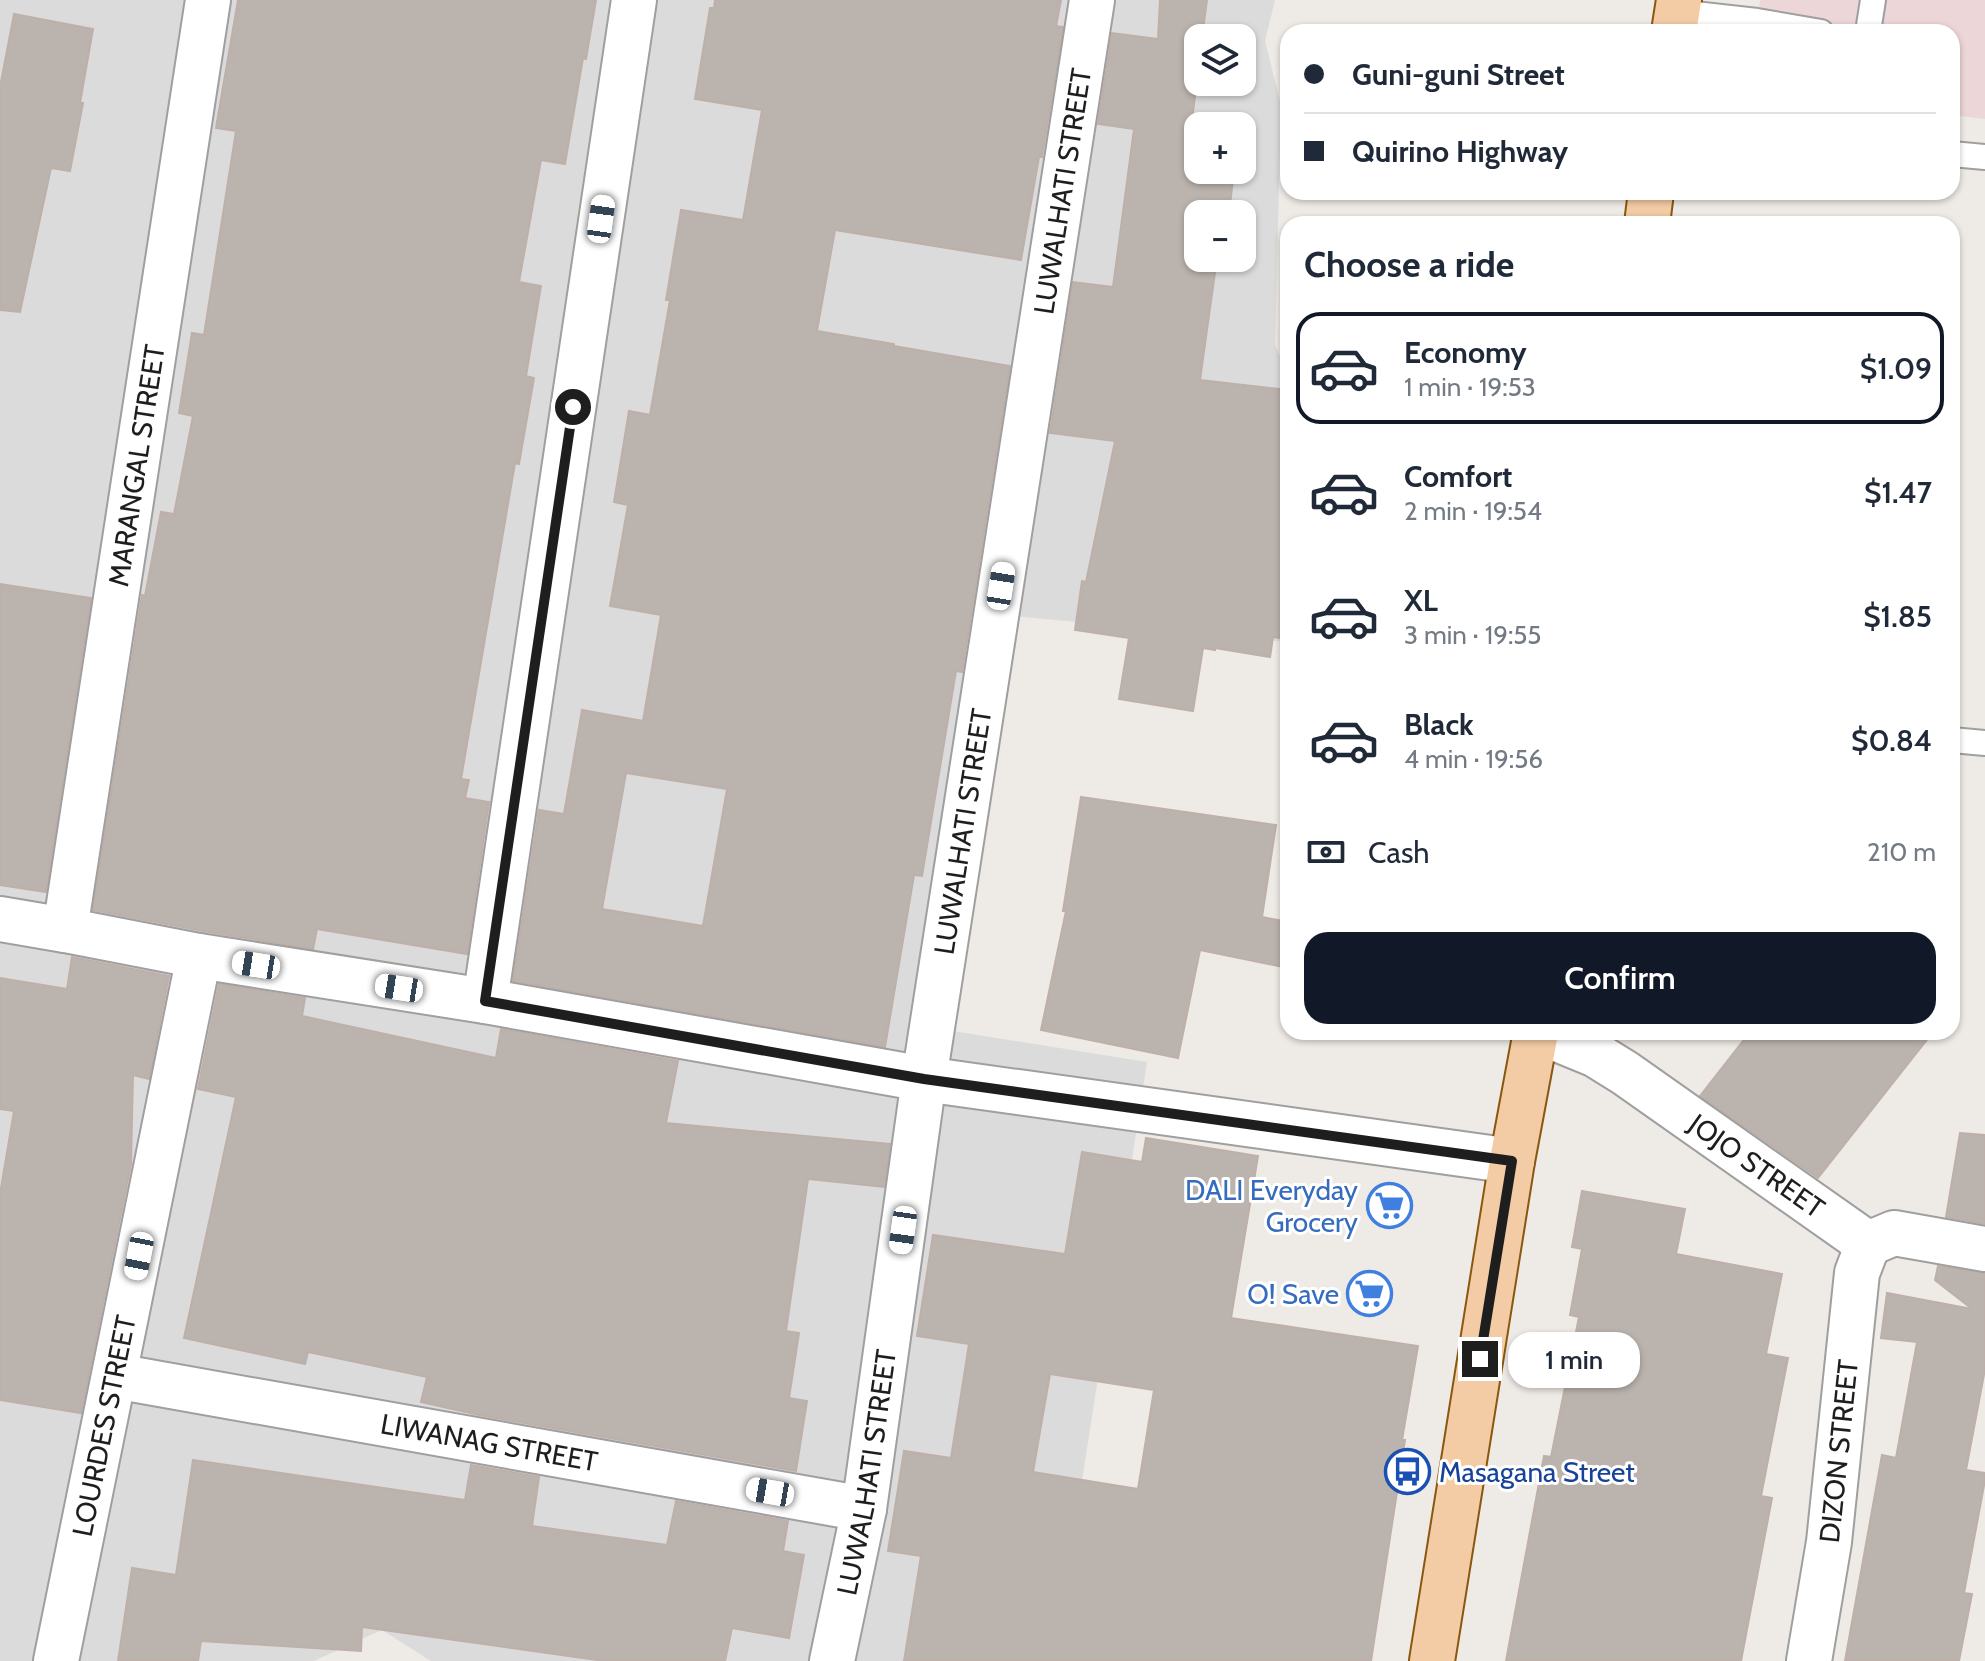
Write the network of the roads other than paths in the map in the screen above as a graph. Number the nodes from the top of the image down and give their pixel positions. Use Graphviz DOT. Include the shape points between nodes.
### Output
graph roads {
  1 [pos="208,0"];
  2 [pos="634,0"];
  3 [pos="1092,0"];
  4 [pos="1873,0"];
  5 [pos="1677,15"];
  6 [pos="1774,24"];
  7 [pos="1869,24"];
  8 [pos="1960,155"];
  9 [pos="1985,157"];
  10 [pos="1960,741"];
  11 [pos="1985,743"];
  12 [pos="0,919"];
  13 [pos="65,930"];
  14 [pos="199,956"];
  15 [pos="485,1001"];
  16 [pos="1536,1040"];
  17 [pos="1558,1040"];
  18 [pos="924,1079"];
  19 [pos="1512,1161"];
  20 [pos="1868,1244"];
  21 [pos="1985,1249"];
  22 [pos="115,1376"];
  23 [pos="864,1509"];
  24 [pos="56,1661"];
  25 [pos="832,1661"];
  26 [pos="1432,1661"];
  27 [pos="1809,1661"];
  1 -- 13 [label="street, MARANGAL STREET"];
  2 -- 15 [label="street"];
  3 -- 18 [label="street, LUWALHATI STREET"];
  4 -- 7 [label="lane"];
  5 -- 6 [label="lane"];
  8 -- 9 [label="lane"];
  10 -- 11 [label="lane"];
  12 -- 13 [label="street"];
  13 -- 14 [label="street"];
  14 -- 15 [label="street"];
  14 -- 22 [label="street, LOURDES STREET"];
  15 -- 18 [label="street"];
  16 -- 19 [label="main road"];
  17 -- 20 [label="street, JOJO STREET" via="1625,1073"];
  18 -- 19 [label="street"];
  18 -- 23 [label="street, LUWALHATI STREET"];
  19 -- 26 [label="main road"];
  20 -- 21 [label="street" via="1894,1233"];
  20 -- 27 [label="street, DIZON STREET" via="1857,1273 1829,1542"];
  22 -- 23 [label="street, LIWANAG STREET"];
  22 -- 24 [label="street, LOURDES STREET"];
  23 -- 25 [label="street, LUWALHATI STREET"];
}
